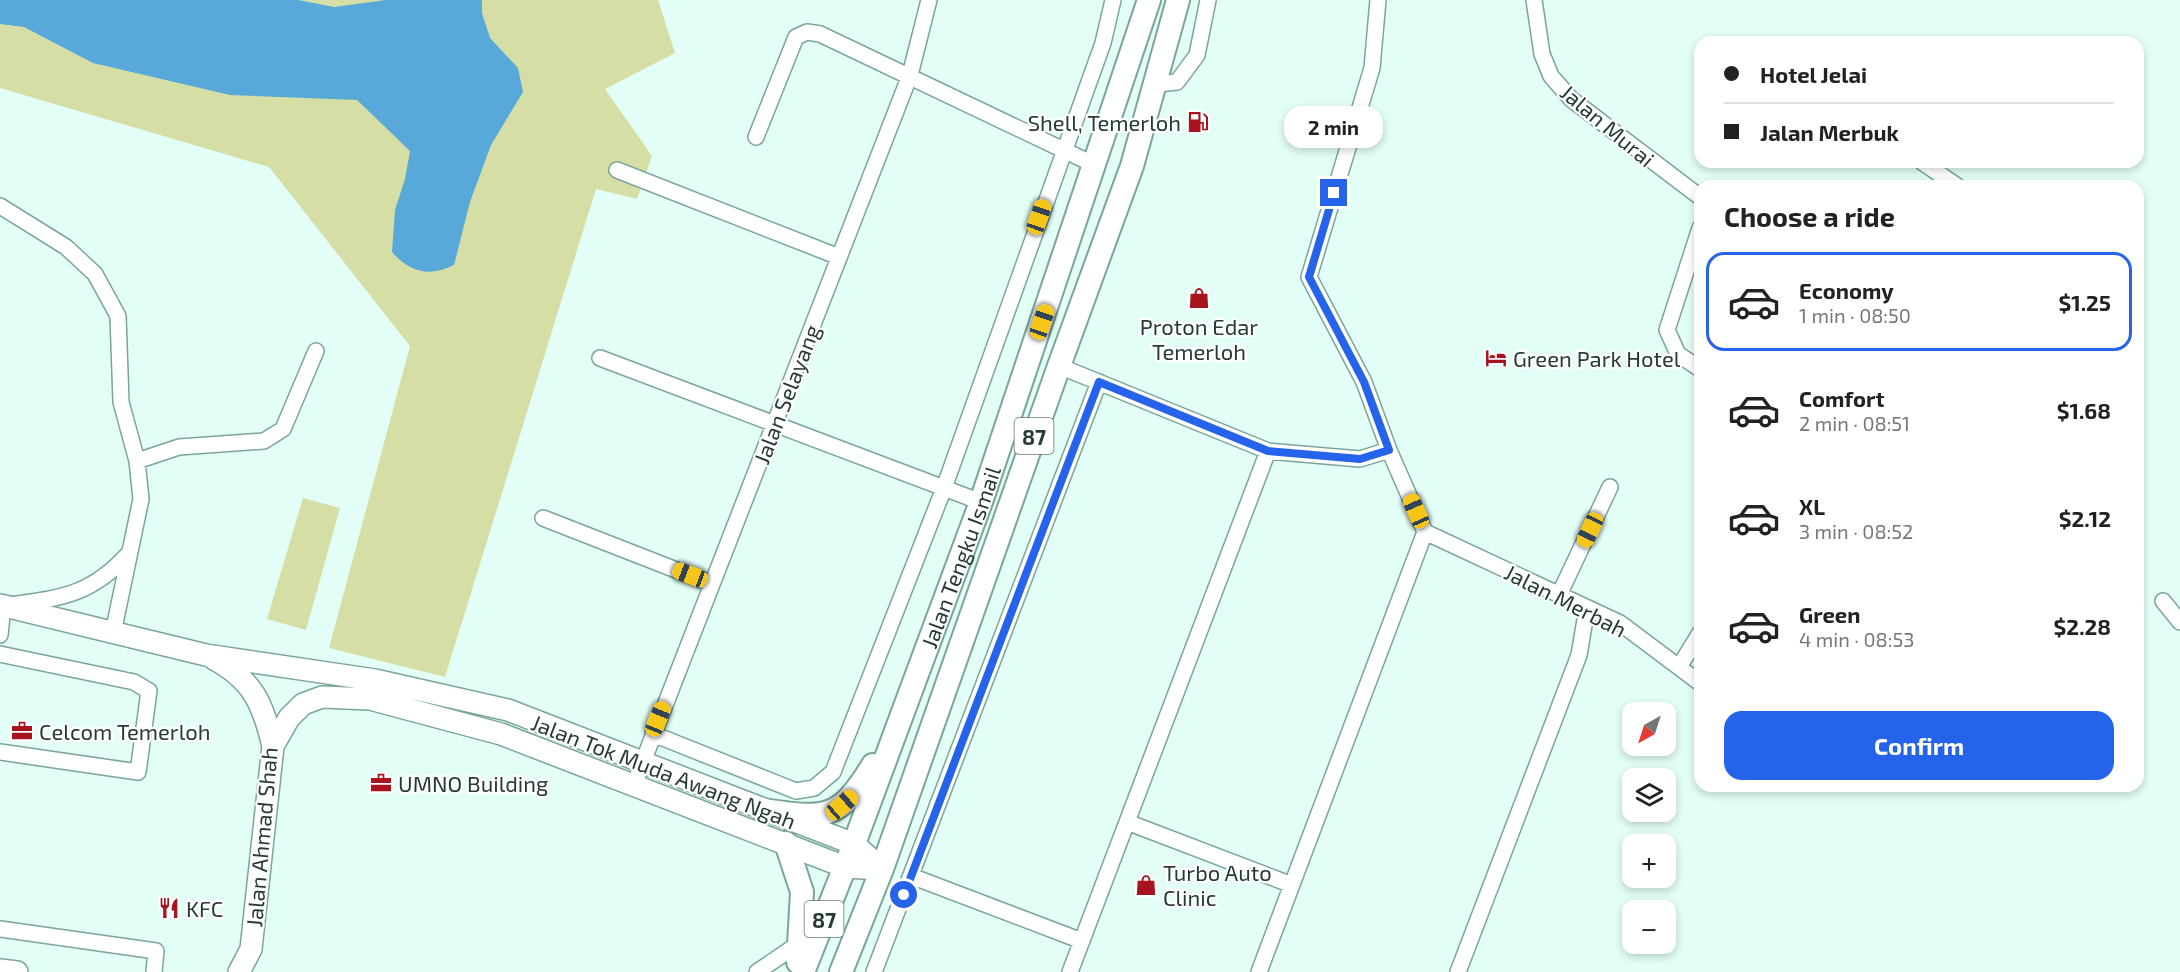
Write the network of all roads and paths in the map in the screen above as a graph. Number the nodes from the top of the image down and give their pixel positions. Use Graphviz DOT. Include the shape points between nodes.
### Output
graph roads {
  1 [pos="929,0"];
  2 [pos="1113,0"];
  3 [pos="1149,0"];
  4 [pos="1178,0"];
  5 [pos="1208,0"];
  6 [pos="1378,0"];
  7 [pos="1534,0"];
  8 [pos="910,75"];
  9 [pos="1156,84"];
  10 [pos="756,137"];
  11 [pos="1063,149"];
  12 [pos="1095,165"];
  13 [pos="1931,168"];
  14 [pos="617,170"];
  15 [pos="1948,180"];
  16 [pos="1694,192"];
  17 [pos="0,206"];
  18 [pos="1694,247"];
  19 [pos="839,257"];
  20 [pos="316,351"];
  21 [pos="600,358"];
  22 [pos="1694,365"];
  23 [pos="1059,366"];
  24 [pos="1099,382"];
  25 [pos="774,424"];
  26 [pos="1389,450"];
  27 [pos="1268,451"];
  28 [pos="137,461"];
  29 [pos="1610,487"];
  30 [pos="944,488"];
  31 [pos="981,502"];
  32 [pos="543,518"];
  33 [pos="1425,532"];
  34 [pos="130,552"];
  35 [pos="711,584"];
  36 [pos="1559,595"];
  37 [pos="2163,601"];
  38 [pos="2,605"];
  39 [pos="1587,608"];
  40 [pos="2180,622"];
  41 [pos="113,633"];
  42 [pos="0,635"];
  43 [pos="1694,643"];
  44 [pos="928,647"];
  45 [pos="0,654"];
  46 [pos="206,655"];
  47 [pos="958,657"];
  48 [pos="1679,667"];
  49 [pos="1694,678"];
  50 [pos="901,720"];
  51 [pos="653,734"];
  52 [pos="273,746"];
  53 [pos="0,752"];
  54 [pos="642,761"];
  55 [pos="634,785"];
  56 [pos="763,810"];
  57 [pos="1127,822"];
  58 [pos="786,843"];
  59 [pos="854,844"];
  60 [pos="845,867"];
  61 [pos="882,869"];
  62 [pos="911,876"];
  63 [pos="1292,885"];
  64 [pos="0,929"];
  65 [pos="1082,941"];
  66 [pos="801,942"];
  67 [pos="251,949"];
  68 [pos="0,970"];
  69 [pos="17,972"];
  70 [pos="154,972"];
  71 [pos="238,972"];
  72 [pos="254,972"];
  73 [pos="757,972"];
  74 [pos="796,972"];
  75 [pos="802,972"];
  76 [pos="841,972"];
  77 [pos="874,972"];
  78 [pos="1070,972"];
  79 [pos="1258,972"];
  80 [pos="1458,972"];
  1 -- 8 [label="street, Jalan Selayang"];
  2 -- 11 [label="street, Jalan Tengku Ismail" via="1103,43"];
  3 -- 12 [label="main road, Jalan Tengku Ismail / 87"];
  4 -- 9 [label="main road, Jalan Tengku Ismail / 87"];
  5 -- 9 [label="street" via="1197,55 1177,82"];
  6 -- 26 [label="street" via="1372,68 1309,277 1364,382"];
  7 -- 16 [label="street, Jalan Murai" via="1542,54 1551,76 1571,99"];
  8 -- 10 [label="street" via="820,34 807,32 796,38"];
  8 -- 11 [label="street"];
  8 -- 19 [label="street, Jalan Selayang"];
  9 -- 23 [label="main road, Jalan Tengku Ismail / 87" via="1132,166"];
  11 -- 12 [label="street"];
  11 -- 30 [label="street, Jalan Tengku Ismail"];
  12 -- 31 [label="main road, Jalan Tengku Ismail / 87"];
  13 -- 15 [label="street"];
  14 -- 19 [label="street"];
  17 -- 28 [label="street" via="66,247 95,274 118,316 122,402"];
  18 -- 22 [label="street" via="1667,330 1678,354"];
  19 -- 25 [label="street, Jalan Selayang"];
  20 -- 28 [label="street" via="283,429 264,441 179,447"];
  21 -- 25 [label="street"];
  23 -- 24 [label="street"];
  23 -- 47 [label="main road, Jalan Tengku Ismail / 87"];
  24 -- 27 [label="street"];
  24 -- 62 [label="street"];
  25 -- 30 [label="street"];
  25 -- 35 [label="street, Jalan Selayang"];
  26 -- 27 [label="street" via="1360,459"];
  26 -- 33 [label="street"];
  27 -- 57 [label="street"];
  28 -- 34 [label="street" via="141,499"];
  29 -- 36 [label="street"];
  30 -- 31 [label="street"];
  30 -- 51 [label="street, Jalan Tengku Ismail" via="833,772 814,788 796,791"];
  31 -- 44 [label="main road, Jalan Tengku Ismail / 87"];
  32 -- 35 [label="street"];
  33 -- 36 [label="street, Jalan Merbah"];
  33 -- 63 [label="street"];
  34 -- 38 [label="street" via="98,583 65,597"];
  34 -- 41 [label="street"];
  35 -- 51 [label="street, Jalan Selayang"];
  36 -- 39 [label="street, Jalan Merbah"];
  37 -- 40 [label="street"];
  38 -- 41 [label="main road, Jalan Tok Muda Awang Ngah"];
  38 -- 42 [label="street"];
  39 -- 48 [label="street, Jalan Merbah" via="1620,623"];
  39 -- 80 [label="street" via="1579,656"];
  41 -- 46 [label="main road, Jalan Tok Muda Awang Ngah"];
  43 -- 48 [label="street"];
  44 -- 47 [label="main road"];
  44 -- 50 [label="main road, Jalan Tengku Ismail / 87"];
  45 -- 53 [label="street" via="134,682 149,691 138,772"];
  46 -- 52 [label="main road, Jalan Ahmad Shah" via="230,668 258,698"];
  46 -- 54 [label="main road, Jalan Tok Muda Awang Ngah" via="375,680 508,710"];
  47 -- 61 [label="main road, Jalan Tengku Ismail / 87"];
  48 -- 49 [label="street, Jalan Merbah"];
  50 -- 56 [label="main road" via="856,793 842,805 811,817"];
  50 -- 59 [label="main road, Jalan Tengku Ismail / 87"];
  51 -- 54 [label="street, Jalan Selayang"];
  52 -- 55 [label="main road, Jalan Tok Muda Awang Ngah" via="289,718 303,704 322,697 370,699 501,734"];
  52 -- 67 [label="main road, Jalan Ahmad Shah"];
  54 -- 55 [label="street, Jalan Selayang"];
  54 -- 56 [label="main road, Jalan Tok Muda Awang Ngah"];
  55 -- 58 [label="main road, Jalan Tok Muda Awang Ngah"];
  56 -- 59 [label="main road, Jalan Tok Muda Awang Ngah"];
  57 -- 63 [label="street"];
  57 -- 65 [label="street"];
  58 -- 60 [label="main road, Jalan Tok Muda Awang Ngah"];
  58 -- 66 [label="main road" via="802,892"];
  59 -- 60 [label="main road, Jalan Tengku Ismail / 87"];
  59 -- 61 [label="main road, Jalan Tok Muda Awang Ngah"];
  60 -- 61 [label="main road, Jalan Tok Muda Awang Ngah"];
  60 -- 75 [label="main road, Jalan Tengku Ismail / 87"];
  61 -- 76 [label="main road, Jalan Tengku Ismail / 87"];
  62 -- 65 [label="street"];
  62 -- 77 [label="street"];
  63 -- 79 [label="street"];
  64 -- 70 [label="street" via="156,951"];
  65 -- 78 [label="street"];
  66 -- 73 [label="street"];
  66 -- 74 [label="main road"];
  67 -- 71 [label="main road, Jalan Ahmad Shah"];
  67 -- 72 [label="main road"];
  68 -- 69 [label="main road"];
}
